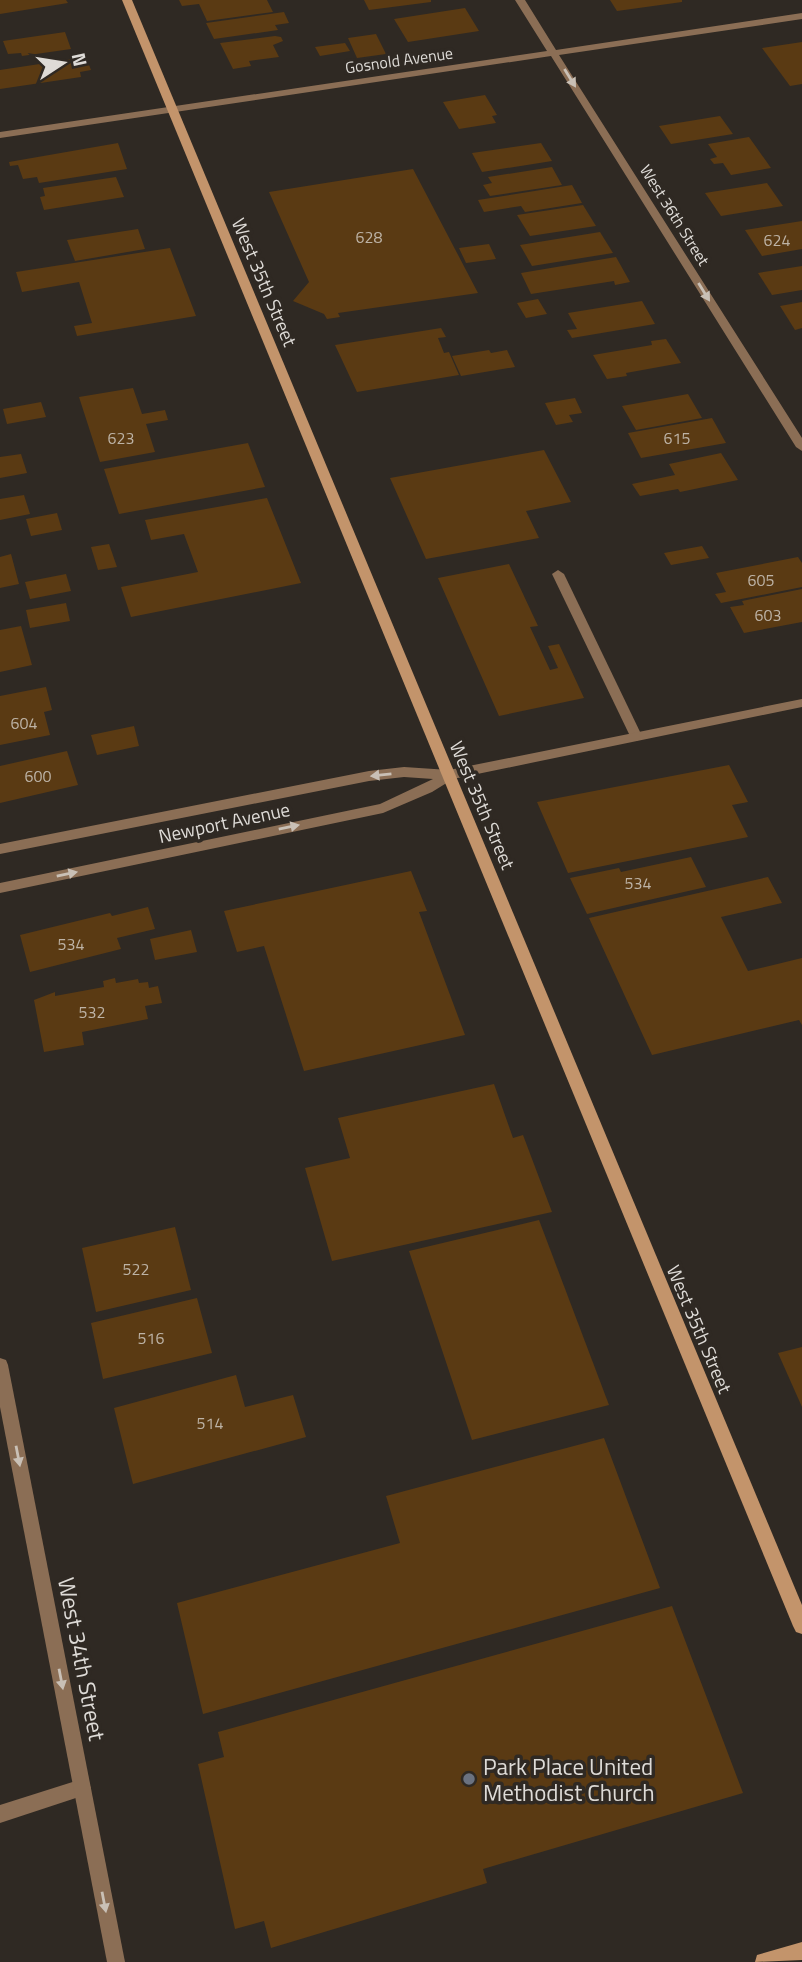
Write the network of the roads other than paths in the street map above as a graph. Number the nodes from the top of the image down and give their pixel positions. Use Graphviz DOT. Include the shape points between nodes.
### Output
graph roads {
  1 [pos="127,0"];
  2 [pos="520,0"];
  3 [pos="802,16"];
  4 [pos="554,53"];
  5 [pos="172,109"];
  6 [pos="0,135"];
  7 [pos="802,447"];
  8 [pos="558,574"];
  9 [pos="802,703"];
  10 [pos="636,736"];
  11 [pos="449,775"];
  12 [pos="0,849"];
  13 [pos="0,888"];
  14 [pos="0,1365"];
  15 [pos="802,1626"];
  16 [pos="82,1788"];
  17 [pos="0,1814"];
  18 [pos="802,1951"];
  19 [pos="116,1962"];
  20 [pos="764,1962"];
  1 -- 5 [label="street, West 35th Street"];
  2 -- 4 [label="street, West 36th Street"];
  3 -- 4 [label="street, Gosnold Avenue"];
  4 -- 5 [label="street, Gosnold Avenue"];
  4 -- 7 [label="street, West 36th Street, one-way"];
  5 -- 6 [label="street, Gosnold Avenue"];
  5 -- 11 [label="street, West 35th Street"];
  8 -- 10 [label="street"];
  9 -- 10 [label="street, Newport Avenue"];
  10 -- 11 [label="street, Newport Avenue"];
  11 -- 12 [label="street, Newport Avenue, one-way" via="404,772 369,776"];
  13 -- 11 [label="street, Newport Avenue, one-way" via="383,808"];
  11 -- 15 [label="street, West 35th Street"];
  14 -- 16 [label="street, West 34th Street, one-way"];
  16 -- 17 [label="street"];
  16 -- 19 [label="street, West 34th Street, one-way"];
  18 -- 20 [label="street"];
}
